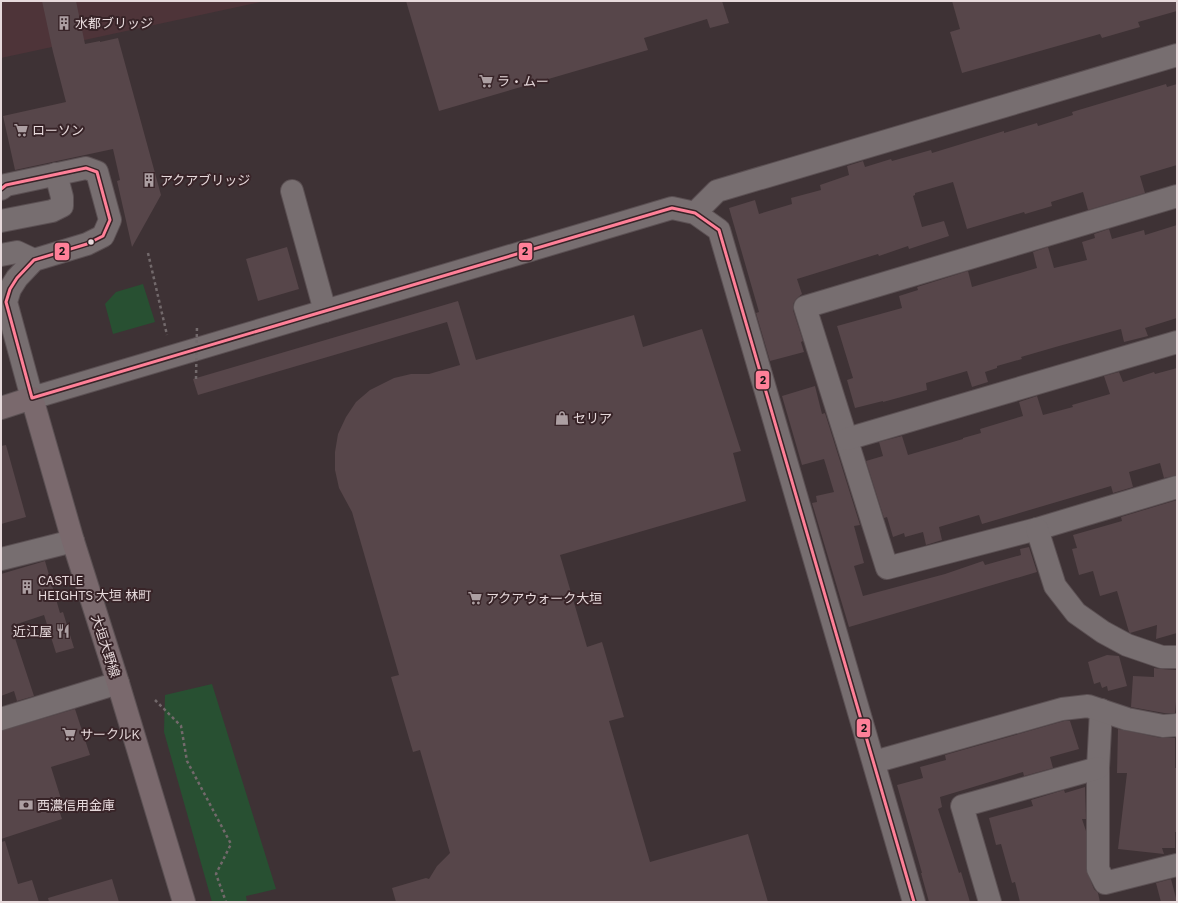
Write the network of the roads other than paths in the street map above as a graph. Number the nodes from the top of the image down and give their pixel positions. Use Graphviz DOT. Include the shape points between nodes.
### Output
graph roads {
  1 [pos="1177,55"];
  2 [pos="56,174"];
  3 [pos="1,189"];
  4 [pos="292,191"];
  5 [pos="1177,196"];
  6 [pos="696,213"];
  7 [pos="1,221"];
  8 [pos="1,255"];
  9 [pos="34,260"];
  10 [pos="3,300"];
  11 [pos="326,311"];
  12 [pos="1177,342"];
  13 [pos="32,398"];
  14 [pos="1,408"];
  15 [pos="847,439"];
  16 [pos="1177,487"];
  17 [pos="1037,529"];
  18 [pos="73,541"];
  19 [pos="1,559"];
  20 [pos="1177,657"];
  21 [pos="118,683"];
  22 [pos="1102,710"];
  23 [pos="1,719"];
  24 [pos="1177,725"];
  25 [pos="874,762"];
  26 [pos="1098,768"];
  27 [pos="1177,865"];
  28 [pos="184,902"];
  29 [pos="914,902"];
  30 [pos="990,902"];
  1 -- 6 [label="street" via="717,191"];
  2 -- 3 [label="street" via="6,185"];
  2 -- 7 [label="street" via="62,206 52,211"];
  2 -- 9 [label="street" via="86,168 96,172 110,220 103,236 87,244"];
  4 -- 11 [label="street"];
  5 -- 15 [label="street" via="805,307"];
  6 -- 11 [label="street" via="672,208"];
  6 -- 25 [label="street" via="720,230"];
  8 -- 9 [label="street" via="17,252"];
  9 -- 10 [label="street" via="17,278"];
  10 -- 13 [label="street"];
  11 -- 13 [label="street"];
  12 -- 15 [label="street"];
  13 -- 14 [label="main road"];
  13 -- 18 [label="main road, 大垣大野線"];
  15 -- 17 [label="street" via="887,568"];
  16 -- 17 [label="street"];
  17 -- 20 [label="street" via="1055,586 1076,613 1127,645 1162,657"];
  18 -- 19 [label="street"];
  18 -- 21 [label="main road, 大垣大野線"];
  21 -- 23 [label="street"];
  21 -- 28 [label="main road, 大垣大野線"];
  22 -- 24 [label="street" via="1127,719 1163,726"];
  22 -- 25 [label="street" via="1088,706 1062,709"];
  22 -- 26 [label="street"];
  25 -- 29 [label="street"];
  26 -- 27 [label="street" via="1098,869 1105,883"];
  26 -- 30 [label="street" via="962,806"];
}
